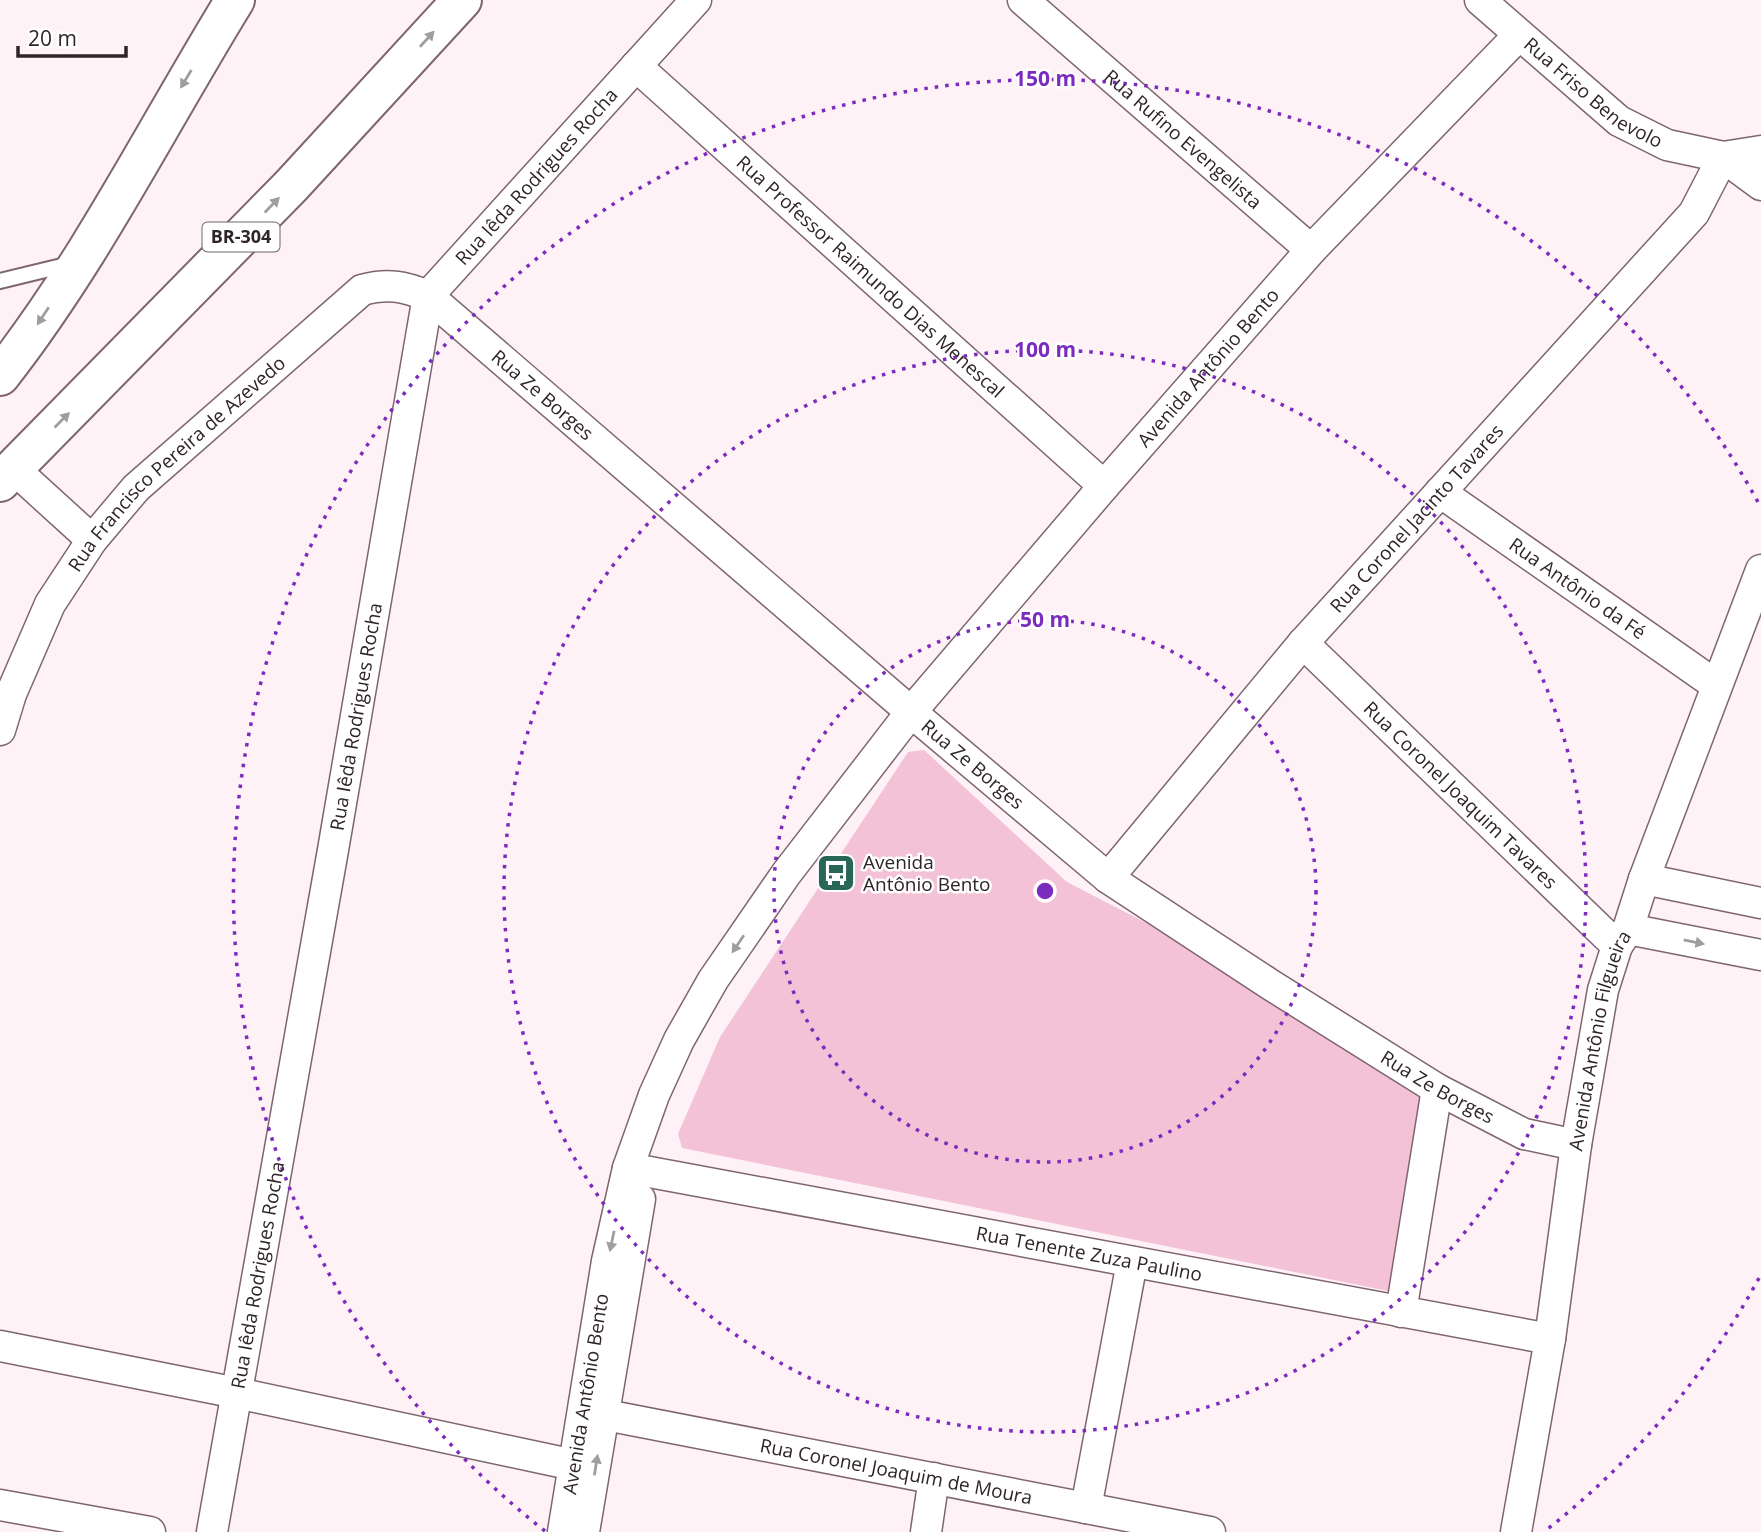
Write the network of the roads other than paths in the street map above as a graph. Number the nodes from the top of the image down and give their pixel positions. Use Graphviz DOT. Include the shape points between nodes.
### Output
graph roads {
  1 [pos="235,0"];
  2 [pos="462,0"];
  3 [pos="696,0"];
  4 [pos="1023,0"];
  5 [pos="1480,0"];
  6 [pos="1519,36"];
  7 [pos="636,66"];
  8 [pos="1761,151"];
  9 [pos="1723,157"];
  10 [pos="1761,185"];
  11 [pos="1311,250"];
  12 [pos="78,261"];
  13 [pos="0,281"];
  14 [pos="428,296"];
  15 [pos="0,376"];
  16 [pos="7,476"];
  17 [pos="1104,486"];
  18 [pos="1440,492"];
  19 [pos="92,540"];
  20 [pos="1761,570"];
  21 [pos="1303,643"];
  22 [pos="1716,685"];
  23 [pos="911,712"];
  24 [pos="0,730"];
  25 [pos="1108,878"];
  26 [pos="1644,878"];
  27 [pos="1761,903"];
  28 [pos="1623,937"];
  29 [pos="1761,955"];
  30 [pos="1437,1089"];
  31 [pos="1576,1145"];
  32 [pos="636,1169"];
  33 [pos="1132,1262"];
  34 [pos="1401,1312"];
  35 [pos="1550,1339"];
  36 [pos="0,1346"];
  37 [pos="237,1393"];
  38 [pos="593,1413"];
  39 [pos="573,1465"];
  40 [pos="934,1478"];
  41 [pos="0,1505"];
  42 [pos="1086,1508"];
  43 [pos="150,1532"];
  44 [pos="212,1532"];
  45 [pos="563,1532"];
  46 [pos="584,1532"];
  47 [pos="926,1532"];
  48 [pos="1210,1532"];
  49 [pos="1516,1532"];
  1 -- 12 [label="highway, one-way"];
  16 -- 2 [label="highway, BR-304, one-way" via="291,186"];
  3 -- 7 [label="street, Rua Iêda Rodrigues Rocha"];
  4 -- 11 [label="street, Rua Rufino Evengelista"];
  5 -- 6 [label="street, Rua Friso Benevolo"];
  6 -- 9 [label="street, Rua Friso Benevolo" via="1619,121 1668,145"];
  6 -- 11 [label="street, Avenida Antônio Bento"];
  7 -- 14 [label="street, Rua Iêda Rodrigues Rocha"];
  7 -- 17 [label="street, Rua Professor Raimundo Dias Menescal"];
  8 -- 9 [label="street, Rua Friso Benevolo"];
  9 -- 10 [label="street, Rua Friso Benevolo"];
  9 -- 18 [label="street, Rua Coronel Jacinto Tavares" via="1695,213"];
  11 -- 17 [label="street, Avenida Antônio Bento"];
  12 -- 13 [label="lane"];
  12 -- 15 [label="highway, one-way"];
  14 -- 19 [label="street, Rua Francisco Pereira de Azevedo" via="403,286 362,290 136,488"];
  14 -- 23 [label="street, Rua Ze Borges"];
  14 -- 37 [label="street, Rua Iêda Rodrigues Rocha"];
  16 -- 19 [label="street"];
  17 -- 23 [label="street, Avenida Antônio Bento"];
  18 -- 21 [label="street, Rua Coronel Jacinto Tavares"];
  18 -- 22 [label="street, Rua Antônio da Fé"];
  19 -- 24 [label="street, Rua Francisco Pereira de Azevedo" via="50,604 10,694"];
  20 -- 22 [label="street, Avenida Antônio Filgueira"];
  21 -- 25 [label="street, Rua Coronel Jacinto Tavares"];
  21 -- 28 [label="street, Rua Coronel Joaquim Tavares"];
  22 -- 26 [label="street, Avenida Antônio Filgueira"];
  23 -- 25 [label="street, Rua Ze Borges"];
  23 -- 32 [label="street, Avenida Antônio Bento" via="816,866 724,1000"];
  25 -- 30 [label="street, Rua Ze Borges"];
  26 -- 27 [label="street"];
  26 -- 28 [label="street, Avenida Antônio Filgueira"];
  28 -- 29 [label="street, one-way"];
  28 -- 31 [label="street, Avenida Antônio Filgueira" via="1603,990"];
  30 -- 31 [label="street, Rua Ze Borges" via="1524,1134"];
  30 -- 34 [label="street"];
  31 -- 35 [label="street, Avenida Antônio Filgueira"];
  32 -- 33 [label="street, Rua Tenente Zuza Paulino"];
  32 -- 38 [label="street, Avenida Antônio Bento" via="607,1261"];
  33 -- 34 [label="street, Rua Tenente Zuza Paulino"];
  33 -- 42 [label="street"];
  34 -- 35 [label="street, Rua Tenente Zuza Paulino"];
  35 -- 49 [label="street, Avenida Antônio Filgueira"];
  36 -- 37 [label="street"];
  37 -- 39 [label="street"];
  37 -- 44 [label="street, Rua Iêda Rodrigues Rocha"];
  38 -- 39 [label="street, Avenida Antônio Bento"];
  38 -- 40 [label="street, Rua Coronel Joaquim de Moura"];
  46 -- 38 [label="street, Avenida Antônio Bento, one-way"];
  39 -- 45 [label="street, Avenida Antônio Bento"];
  40 -- 42 [label="street, Rua Coronel Joaquim de Moura"];
  40 -- 47 [label="street"];
  41 -- 43 [label="street"];
  42 -- 48 [label="street, Rua Coronel Joaquim de Moura"];
}
